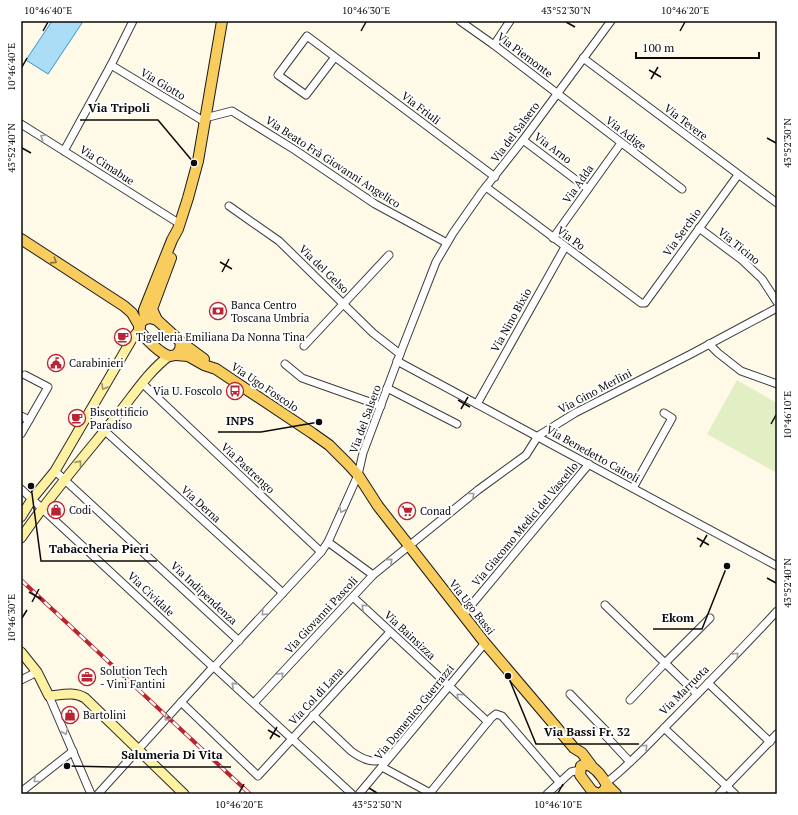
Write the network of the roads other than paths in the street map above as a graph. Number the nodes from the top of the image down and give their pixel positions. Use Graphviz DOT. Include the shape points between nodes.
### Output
graph roads {
  1 [pos="133,21"];
  2 [pos="222,21"];
  3 [pos="460,21"];
  4 [pos="510,21"];
  5 [pos="611,21"];
  6 [pos="494,45"];
  7 [pos="335,56"];
  8 [pos="583,58"];
  9 [pos="111,65"];
  10 [pos="557,94"];
  11 [pos="205,120"];
  12 [pos="21,124"];
  13 [pos="523,140"];
  14 [pos="621,143"];
  15 [pos="64,151"];
  16 [pos="738,174"];
  17 [pos="495,177"];
  18 [pos="486,187"];
  19 [pos="588,189"];
  20 [pos="682,189"];
  21 [pos="777,203"];
  22 [pos="229,206"];
  23 [pos="179,226"];
  24 [pos="698,228"];
  25 [pos="553,238"];
  26 [pos="21,239"];
  27 [pos="447,243"];
  28 [pos="565,246"];
  29 [pos="389,255"];
  30 [pos="777,302"];
  31 [pos="344,303"];
  32 [pos="645,303"];
  33 [pos="777,308"];
  34 [pos="157,320"];
  35 [pos="141,325"];
  36 [pos="181,342"];
  37 [pos="709,344"];
  38 [pos="304,346"];
  39 [pos="173,355"];
  40 [pos="398,358"];
  41 [pos="285,364"];
  42 [pos="212,367"];
  43 [pos="25,375"];
  44 [pos="143,384"];
  45 [pos="777,384"];
  46 [pos="388,388"];
  47 [pos="477,404"];
  48 [pos="381,406"];
  49 [pos="664,413"];
  50 [pos="21,416"];
  51 [pos="29,420"];
  52 [pos="457,424"];
  53 [pos="105,431"];
  54 [pos="21,434"];
  55 [pos="538,436"];
  56 [pos="589,464"];
  57 [pos="55,471"];
  58 [pos="358,475"];
  59 [pos="65,480"];
  60 [pos="633,488"];
  61 [pos="21,489"];
  62 [pos="32,500"];
  63 [pos="43,509"];
  64 [pos="21,517"];
  65 [pos="21,538"];
  66 [pos="328,542"];
  67 [pos="409,546"];
  68 [pos="321,552"];
  69 [pos="777,566"];
  70 [pos="373,575"];
  71 [pos="283,593"];
  72 [pos="353,597"];
  73 [pos="605,605"];
  74 [pos="777,611"];
  75 [pos="463,615"];
  76 [pos="710,618"];
  77 [pos="390,632"];
  78 [pos="239,640"];
  79 [pos="485,643"];
  80 [pos="21,652"];
  81 [pos="665,663"];
  82 [pos="213,667"];
  83 [pos="37,672"];
  84 [pos="21,680"];
  85 [pos="708,683"];
  86 [pos="449,686"];
  87 [pos="570,694"];
  88 [pos="698,694"];
  89 [pos="49,696"];
  90 [pos="630,700"];
  91 [pos="181,702"];
  92 [pos="254,703"];
  93 [pos="313,715"];
  94 [pos="488,722"];
  95 [pos="664,728"];
  96 [pos="777,734"];
  97 [pos="292,738"];
  98 [pos="770,742"];
  99 [pos="138,750"];
  100 [pos="73,751"];
  101 [pos="392,755"];
  102 [pos="630,762"];
  103 [pos="382,767"];
  104 [pos="584,767"];
  105 [pos="560,783"];
  106 [pos="727,786"];
  107 [pos="604,790"];
  108 [pos="21,792"];
  109 [pos="91,794"];
  110 [pos="98,794"];
  111 [pos="184,794"];
  112 [pos="352,794"];
  113 [pos="359,794"];
  114 [pos="431,794"];
  115 [pos="547,794"];
  116 [pos="616,794"];
  117 [pos="719,794"];
  118 [pos="735,794"];
  1 -- 9 [label="street"];
  2 -- 11 [label="main road"];
  3 -- 6 [label="street, Via Piemonte"];
  4 -- 6 [label="street"];
  5 -- 8 [label="street, Via del Salsero"];
  6 -- 10 [label="street, Via Piemonte"];
  7 -- 7 [label="street, Via Friuli" via="307,36 278,75 306,95"];
  7 -- 17 [label="street, Via Friuli"];
  8 -- 10 [label="street, Via del Salsero"];
  8 -- 16 [label="street, Via Tevere"];
  9 -- 11 [label="street, Via Giotto"];
  9 -- 15 [label="street"];
  10 -- 13 [label="street, Via del Salsero"];
  10 -- 14 [label="street, Via Adige"];
  11 -- 23 [label="main road" via="198,161"];
  11 -- 27 [label="street, Via Beato Frà Giovanni Angelico" via="232,111 376,204"];
  15 -- 12 [label="street, Via Cimabue, one-way"];
  13 -- 17 [label="street, Via del Salsero"];
  13 -- 19 [label="street, Via Arno"];
  14 -- 19 [label="street, Via Adda"];
  14 -- 20 [label="street, Via Adige"];
  15 -- 23 [label="street, Via Cimabue"];
  16 -- 21 [label="street, Via Tevere"];
  16 -- 24 [label="street, Via Serchio"];
  17 -- 18 [label="street, Via del Salsero"];
  18 -- 25 [label="street, Via Po"];
  18 -- 27 [label="street, Via del Salsero"];
  19 -- 25 [label="street, Via Adda"];
  22 -- 31 [label="street, Via del Gelso" via="279,241"];
  23 -- 34 [label="main road" via="177,242 152,309"];
  23 -- 35 [label="main road" via="144,310"];
  24 -- 30 [label="street, Via Ticino" via="742,260 762,279"];
  24 -- 32 [label="street, Via Serchio"];
  25 -- 28 [label="street, Via Po"];
  26 -- 35 [label="main road, one-way" via="124,306"];
  27 -- 40 [label="street, Via del Salsero" via="436,262"];
  28 -- 32 [label="street, Via Po" via="641,303"];
  28 -- 47 [label="street, Via Nino Bixio"];
  29 -- 31 [label="street"];
  31 -- 38 [label="street"];
  31 -- 40 [label="street, Via del Gelso"];
  33 -- 37 [label="street, Via Gino Merlini"];
  34 -- 35 [label="main road" via="150,318"];
  34 -- 36 [label="main road"];
  35 -- 39 [label="main road" via="144,337 164,353"];
  35 -- 57 [label="street, one-way"];
  36 -- 39 [label="main road" via="180,350"];
  36 -- 42 [label="main road"];
  37 -- 45 [label="street" via="741,371"];
  37 -- 55 [label="street, Via Gino Merlini" via="574,413"];
  39 -- 42 [label="main road" via="188,356"];
  39 -- 44 [label="street" via="156,366"];
  40 -- 46 [label="street, Via del Salsero"];
  40 -- 47 [label="street, Via Benedetto Cairoli"];
  41 -- 48 [label="street" via="302,378"];
  42 -- 58 [label="main road, Via Ugo Foscolo" via="312,433"];
  43 -- 51 [label="street" via="48,387"];
  44 -- 53 [label="street"];
  44 -- 68 [label="street, Via Pastrengo"];
  46 -- 48 [label="street, Via del Salsero"];
  46 -- 52 [label="street"];
  47 -- 55 [label="street, Via Benedetto Cairoli"];
  48 -- 58 [label="street, Via del Salsero" via="363,453"];
  49 -- 60 [label="street" via="672,418"];
  50 -- 51 [label="street"];
  51 -- 54 [label="street"];
  59 -- 53 [label="street, one-way"];
  53 -- 71 [label="street, Via Derna"];
  55 -- 56 [label="street, Via Benedetto Cairoli"];
  67 -- 55 [label="street, Via Gino Merlini, one-way" via="526,455"];
  56 -- 60 [label="street, Via Benedetto Cairoli"];
  56 -- 75 [label="street, Via Giacomo Medici del Vascello"];
  57 -- 59 [label="street, Via Indipendenza"];
  57 -- 62 [label="street"];
  58 -- 66 [label="street, Via del Salsero, one-way"];
  58 -- 67 [label="main road, Via Ugo Bassi"];
  59 -- 63 [label="street"];
  59 -- 78 [label="street, Via Indipendenza"];
  60 -- 69 [label="street, Via Benedetto Cairoli"];
  61 -- 62 [label="street, Via Cividale"];
  62 -- 63 [label="street, Via Cividale"];
  62 -- 64 [label="street"];
  63 -- 65 [label="street"];
  63 -- 82 [label="street, Via Cividale"];
  66 -- 68 [label="street, Via del Salsero"];
  66 -- 70 [label="street"];
  70 -- 67 [label="street, Via Giovanni Pascoli, one-way"];
  67 -- 75 [label="main road, Via Ugo Bassi"];
  68 -- 71 [label="street, Via del Salsero"];
  70 -- 72 [label="street, Via Giovanni Pascoli"];
  71 -- 78 [label="street, Via del Salsero, one-way"];
  77 -- 72 [label="street, Via Bainsizza, one-way"];
  92 -- 72 [label="street, Via Giovanni Pascoli, one-way"];
  73 -- 81 [label="street"];
  85 -- 74 [label="street, Via Marruota, one-way"];
  75 -- 79 [label="main road, Via Ugo Bassi"];
  76 -- 81 [label="street"];
  77 -- 86 [label="street, Via Bainsizza"];
  77 -- 93 [label="street, Via Col di Lana"];
  78 -- 82 [label="street, Via del Salsero"];
  79 -- 86 [label="street, Via Domenico Guerrazzi"];
  79 -- 104 [label="main road, Via Ugo Bassi" via="574,748 582,754"];
  80 -- 83 [label="street"];
  81 -- 88 [label="street"];
  81 -- 90 [label="street"];
  82 -- 91 [label="street, Via del Salsero"];
  92 -- 82 [label="street, Via Cividale, one-way"];
  83 -- 84 [label="street"];
  83 -- 89 [label="street"];
  85 -- 88 [label="street, Via Marruota"];
  85 -- 98 [label="street"];
  94 -- 86 [label="street, Via Bainsizza, one-way"];
  86 -- 101 [label="street, Via Domenico Guerrazzi"];
  87 -- 102 [label="street" via="607,732 604,734"];
  88 -- 95 [label="street, Via Marruota"];
  89 -- 99 [label="street" via="80,695"];
  89 -- 100 [label="street, one-way"];
  91 -- 97 [label="street, Via Col di Lana" via="258,776"];
  91 -- 99 [label="street, Via del Salsero, one-way"];
  92 -- 97 [label="street, Via Cividale"];
  93 -- 97 [label="street, Via Col di Lana"];
  93 -- 101 [label="street" via="358,756 373,762 382,761"];
  94 -- 105 [label="street" via="496,714 502,716"];
  94 -- 114 [label="street"];
  102 -- 95 [label="street, Via Marruota, one-way"];
  95 -- 106 [label="street"];
  96 -- 98 [label="street"];
  97 -- 112 [label="street, Via Cividale"];
  98 -- 106 [label="street"];
  99 -- 110 [label="street, Via del Salsero"];
  99 -- 111 [label="street"];
  100 -- 108 [label="street, one-way"];
  100 -- 109 [label="street"];
  101 -- 103 [label="street, Via Domenico Guerrazzi"];
  102 -- 107 [label="street, Via Marruota"];
  103 -- 113 [label="street, Via Domenico Guerrazzi"];
  103 -- 114 [label="street"];
  104 -- 105 [label="street" via="571,772"];
  104 -- 107 [label="main road" via="604,779"];
  104 -- 107 [label="main road" via="580,775 592,791"];
  105 -- 115 [label="street"];
  106 -- 117 [label="street"];
  106 -- 118 [label="street"];
  107 -- 116 [label="main road"];
}
